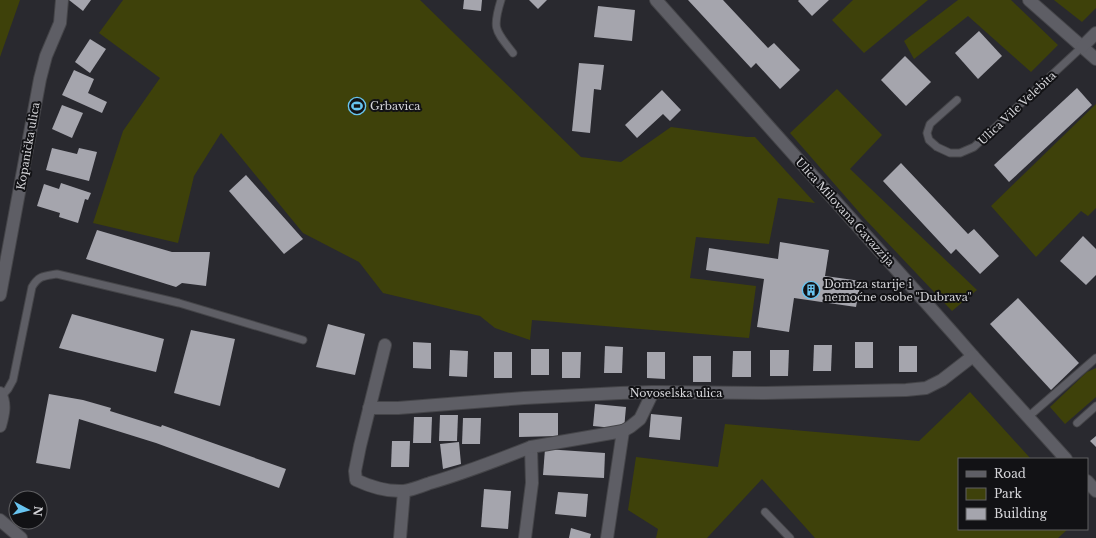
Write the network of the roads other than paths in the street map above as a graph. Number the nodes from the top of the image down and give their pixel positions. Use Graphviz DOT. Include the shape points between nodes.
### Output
graph roads {
  1 [pos="62,0"];
  2 [pos="501,0"];
  3 [pos="656,0"];
  4 [pos="1029,0"];
  5 [pos="1096,33"];
  6 [pos="1082,47"];
  7 [pos="513,53"];
  8 [pos="1096,59"];
  9 [pos="957,100"];
  10 [pos="0,295"];
  11 [pos="303,340"];
  12 [pos="385,345"];
  13 [pos="973,356"];
  14 [pos="1096,358"];
  15 [pos="653,392"];
  16 [pos="1,394"];
  17 [pos="1096,406"];
  18 [pos="370,408"];
  19 [pos="1028,417"];
  20 [pos="1077,423"];
  21 [pos="0,426"];
  22 [pos="623,431"];
  23 [pos="531,446"];
  24 [pos="1065,458"];
  25 [pos="1088,483"];
  26 [pos="404,491"];
  27 [pos="1096,491"];
  28 [pos="765,512"];
  29 [pos="0,520"];
  30 [pos="21,538"];
  31 [pos="400,538"];
  32 [pos="525,538"];
  33 [pos="607,538"];
  34 [pos="790,538"];
  1 -- 10 [label="street, Kopanička ulica" via="60,23 40,78"];
  2 -- 7 [label="lane" via="496,16 496,28"];
  3 -- 13 [label="street, Ulica Milovana Gavazzija"];
  4 -- 6 [label="street"];
  5 -- 6 [label="street, Ulica Vile Velebita"];
  6 -- 8 [label="street"];
  6 -- 9 [label="lane, Ulica Vile Velebita" via="974,147 960,153 950,153 936,147 926,133 930,124"];
  11 -- 16 [label="lane" via="179,302 57,274 42,277 32,287 13,380 8,389"];
  12 -- 18 [label="street"];
  13 -- 15 [label="street, Novoselska ulica" via="942,380 926,388 765,393"];
  13 -- 19 [label="street, Ulica Milovana Gavazzija"];
  14 -- 19 [label="lane"];
  15 -- 18 [label="street, Novoselska ulica"];
  15 -- 22 [label="street" via="640,419"];
  16 -- 21 [label="street" via="4,410"];
  17 -- 20 [label="lane"];
  18 -- 26 [label="street" via="355,471 356,480 370,486"];
  19 -- 24 [label="street, Ulica Milovana Gavazzija"];
  22 -- 23 [label="street"];
  22 -- 33 [label="street"];
  23 -- 26 [label="street" via="482,467"];
  23 -- 32 [label="street" via="532,483"];
  25 -- 27 [label="street"];
  26 -- 31 [label="street"];
  28 -- 34 [label="lane"];
  29 -- 30 [label="street"];
}
